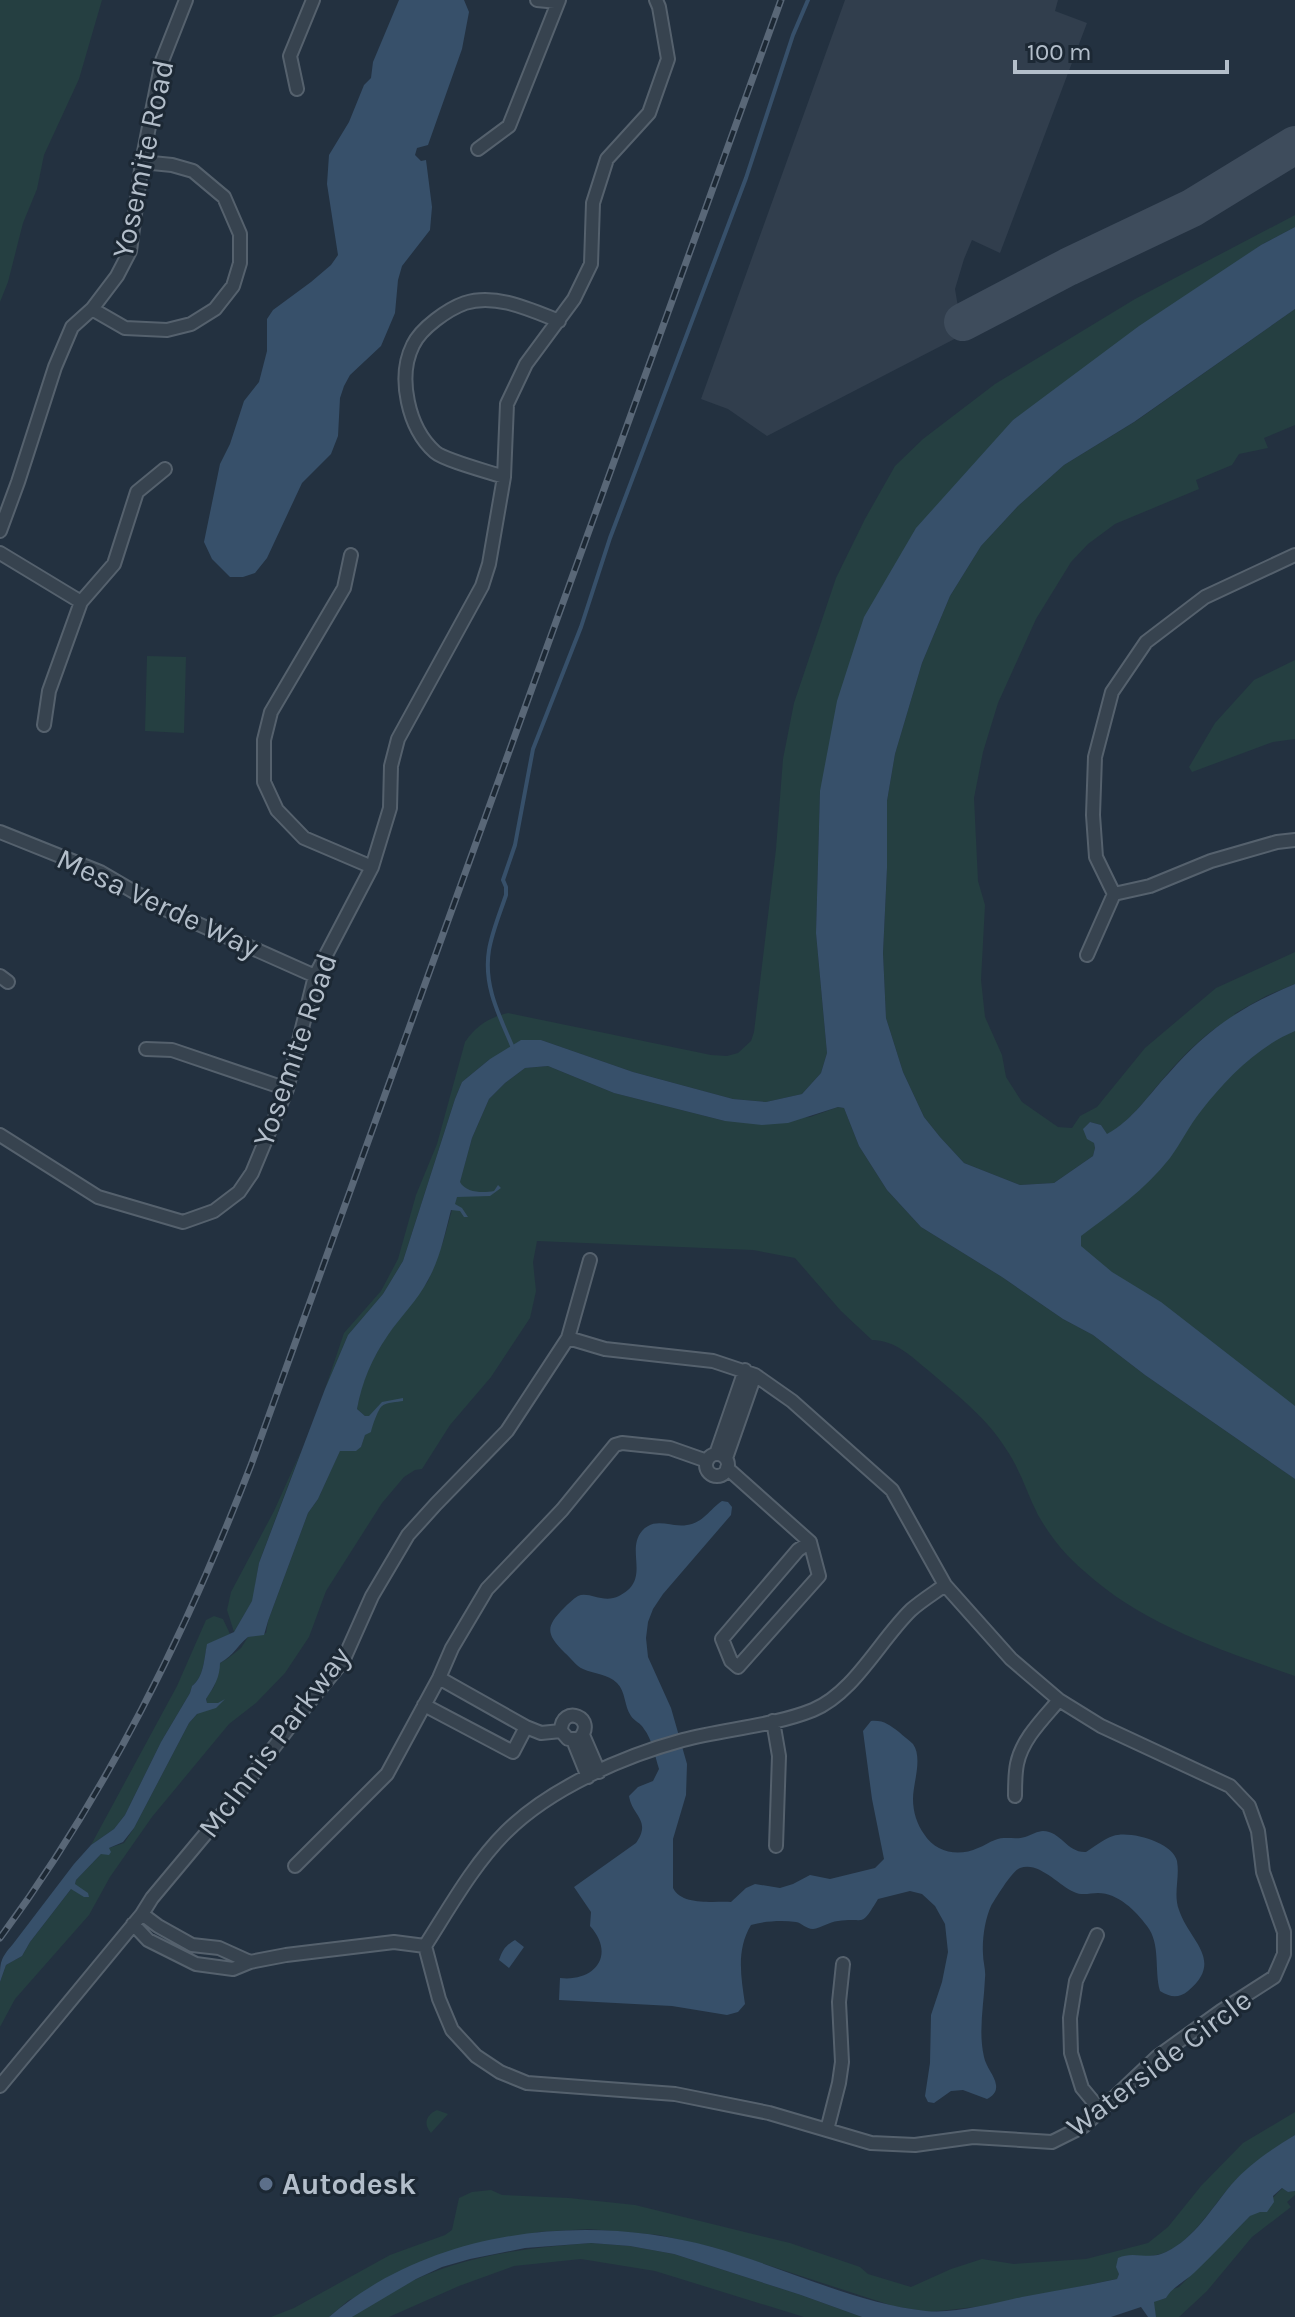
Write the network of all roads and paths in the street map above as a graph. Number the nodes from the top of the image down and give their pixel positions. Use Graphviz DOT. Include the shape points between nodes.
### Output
graph roads {
  1 [pos="186,0"];
  2 [pos="313,0"];
  3 [pos="537,0"];
  4 [pos="656,0"];
  5 [pos="558,1"];
  6 [pos="297,89"];
  7 [pos="478,149"];
  8 [pos="142,162"];
  9 [pos="92,309"];
  10 [pos="559,321"];
  11 [pos="165,469"];
  12 [pos="504,477"];
  13 [pos="0,531"];
  14 [pos="0,553"];
  15 [pos="351,555"];
  16 [pos="1295,555"];
  17 [pos="81,602"];
  18 [pos="44,725"];
  19 [pos="0,832"];
  20 [pos="1295,840"];
  21 [pos="372,867"];
  22 [pos="1114,894"];
  23 [pos="1087,955"];
  24 [pos="315,976"];
  25 [pos="146,1049"];
  26 [pos="287,1089"];
  27 [pos="0,1135"];
  28 [pos="590,1260"];
  29 [pos="568,1338"];
  30 [pos="750,1372"];
  31 [pos="719,1460"];
  32 [pos="810,1542"];
  33 [pos="945,1585"];
  34 [pos="439,1678"];
  35 [pos="1059,1700"];
  36 [pos="424,1705"];
  37 [pos="773,1721"];
  38 [pos="526,1727"];
  39 [pos="561,1731"];
  40 [pos="578,1738"];
  41 [pos="594,1774"];
  42 [pos="1015,1796"];
  43 [pos="776,1846"];
  44 [pos="295,1866"];
  45 [pos="137,1919"];
  46 [pos="1097,1935"];
  47 [pos="425,1946"];
  48 [pos="250,1962"];
  49 [pos="843,1964"];
  50 [pos="0,2086"];
  51 [pos="1101,2111"];
  52 [pos="827,2130"];
  1 -- 8 [label="street, Yosemite Road" via="162,61"];
  2 -- 6 [label="street" via="290,56"];
  3 -- 5 [label="street"];
  4 -- 10 [label="street, Yosemite Road" via="668,59 649,113 607,159 593,203 591,264"];
  5 -- 7 [label="street" via="509,126"];
  8 -- 9 [label="street, Yosemite Road" via="130,251"];
  8 -- 9 [label="street" via="193,171 224,197 240,234 233,286 215,309 191,324 167,330 125,328"];
  9 -- 13 [label="street, Yosemite Road" via="72,327 55,367"];
  10 -- 12 [label="street, Yosemite Road" via="526,364 507,404"];
  10 -- 12 [label="street" via="504,301 466,303 430,323 413,345 406,400 417,428 436,454"];
  11 -- 17 [label="street" via="137,492 114,564"];
  12 -- 21 [label="street, Yosemite Road" via="482,586 398,739 390,808"];
  14 -- 17 [label="street"];
  15 -- 21 [label="street" via="344,588 271,712 264,740 264,782 277,810 304,838"];
  16 -- 22 [label="street" via="1205,597 1146,642 1112,692 1095,757 1093,815 1096,857"];
  17 -- 18 [label="street" via="49,691"];
  19 -- 24 [label="street, Mesa Verde Way" via="110,876 160,907"];
  20 -- 22 [label="street"];
  21 -- 24 [label="street, Yosemite Road"];
  22 -- 23 [label="street"];
  24 -- 26 [label="street, Yosemite Road"];
  25 -- 26 [label="street" via="172,1050"];
  26 -- 27 [label="street, Yosemite Road" via="239,1192 214,1211 183,1222 98,1197"];
  28 -- 29 [label="street, McInnis Parkway"];
  29 -- 30 [label="street, Waterside Circle" via="605,1349 713,1361"];
  29 -- 45 [label="street, McInnis Parkway" via="507,1431 408,1535 372,1596 343,1661"];
  30 -- 31 [label="street"];
  30 -- 33 [label="street, Waterside Circle" via="792,1401 892,1490"];
  31 -- 32 [label="street"];
  31 -- 34 [label="street" via="670,1448 615,1445 487,1589"];
  32 -- 32 [label="street" via="722,1639 738,1667 819,1576"];
  33 -- 35 [label="street, Waterside Circle" via="1011,1659"];
  33 -- 37 [label="street" via="911,1610 843,1690 815,1709"];
  34 -- 36 [label="street"];
  34 -- 38 [label="street"];
  35 -- 42 [label="street" via="1034,1728 1017,1762"];
  35 -- 51 [label="street, Waterside Circle" via="1241,1796 1258,1831 1263,1872 1284,1932 1284,1954 1274,1977 1157,2057"];
  36 -- 38 [label="street" via="513,1752"];
  36 -- 44 [label="street" via="387,1774"];
  37 -- 41 [label="street" via="681,1741"];
  37 -- 43 [label="street" via="779,1756"];
  38 -- 39 [label="street" via="541,1733"];
  39 -- 40 [label="street"];
  39 -- 40 [label="street" via="565,1718 579,1717 586,1728"];
  40 -- 41 [label="street"];
  41 -- 47 [label="street" via="550,1796 507,1831 473,1871"];
  45 -- 48 [label="street" via="192,1945 219,1948"];
  45 -- 48 [label="street" via="148,1940 196,1964 233,1969"];
  45 -- 50 [label="street, McInnis Parkway"];
  46 -- 51 [label="street" via="1076,1981 1070,2018 1071,2053 1082,2088"];
  47 -- 48 [label="street" via="394,1942"];
  47 -- 52 [label="street, Waterside Circle" via="452,2030 500,2072 527,2083 675,2094"];
  49 -- 52 [label="street" via="842,2062"];
  51 -- 52 [label="street, Waterside Circle" via="1052,2142 973,2137 899,2145"];
}
